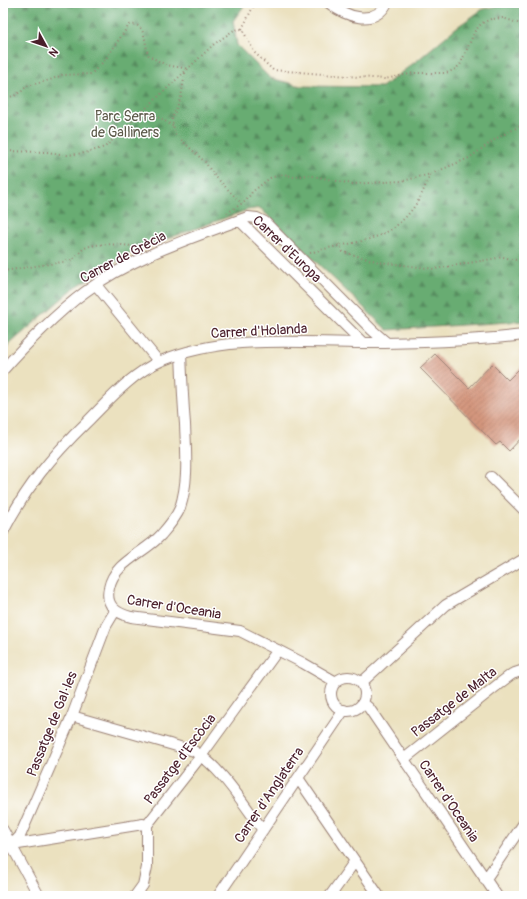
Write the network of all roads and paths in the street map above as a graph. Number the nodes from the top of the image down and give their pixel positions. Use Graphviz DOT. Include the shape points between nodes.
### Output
graph roads {
  1 [pos="255,3"];
  2 [pos="329,3"];
  3 [pos="387,3"];
  4 [pos="524,25"];
  5 [pos="242,28"];
  6 [pos="189,69"];
  7 [pos="186,72"];
  8 [pos="3,98"];
  9 [pos="143,112"];
  10 [pos="524,124"];
  11 [pos="174,127"];
  12 [pos="3,151"];
  13 [pos="431,174"];
  14 [pos="234,222"];
  15 [pos="339,244"];
  16 [pos="161,251"];
  17 [pos="300,258"];
  18 [pos="524,262"];
  19 [pos="3,271"];
  20 [pos="96,285"];
  21 [pos="524,335"];
  22 [pos="363,343"];
  23 [pos="387,343"];
  24 [pos="181,354"];
  25 [pos="158,362"];
  26 [pos="3,370"];
  27 [pos="491,477"];
  28 [pos="524,510"];
  29 [pos="3,532"];
  30 [pos="524,559"];
  31 [pos="115,611"];
  32 [pos="278,650"];
  33 [pos="524,670"];
  34 [pos="336,682"];
  35 [pos="361,683"];
  36 [pos="363,703"];
  37 [pos="344,710"];
  38 [pos="72,716"];
  39 [pos="201,756"];
  40 [pos="404,759"];
  41 [pos="298,778"];
  42 [pos="524,823"];
  43 [pos="147,825"];
  44 [pos="3,830"];
  45 [pos="263,830"];
  46 [pos="12,845"];
  47 [pos="355,861"];
  48 [pos="485,880"];
  49 [pos="39,896"];
  50 [pos="135,896"];
  51 [pos="218,896"];
  52 [pos="330,896"];
  53 [pos="379,896"];
  54 [pos="497,896"];
  1 -- 5 [label="path"];
  2 -- 3 [label="street" via="348,15 362,18 376,15"];
  4 -- 5 [label="path" via="503,18 491,19 482,23 475,31 460,65 454,70 446,73 414,73 385,78 273,70 255,52"];
  5 -- 6 [label="path" via="224,35"];
  6 -- 7 [label="path"];
  6 -- 8 [label="path" via="166,65 148,56 144,34 140,27 134,24 128,25 105,60 91,74 62,75 27,86 14,96"];
  7 -- 9 [label="path"];
  7 -- 11 [label="path" via="181,97 172,119"];
  9 -- 11 [label="path"];
  9 -- 12 [label="path" via="105,147 86,153 67,155"];
  10 -- 13 [label="path" via="497,138 477,154"];
  11 -- 13 [label="path" via="175,134 242,204 270,178 284,174 294,177 308,175 352,184 402,180"];
  13 -- 15 [label="path" via="417,203 392,228 370,240"];
  14 -- 16 [label="street, Carrer de Grècia"];
  14 -- 17 [label="street, Carrer d'Europa" via="248,217 265,222"];
  14 -- 22 [label="street, Carrer d'Europa" via="241,222"];
  15 -- 17 [label="path"];
  15 -- 18 [label="path" via="343,252 348,254 379,262 435,269 503,257"];
  16 -- 19 [label="path" via="117,244 90,246 69,261"];
  16 -- 20 [label="street, Carrer de Grècia"];
  17 -- 23 [label="street, Carrer d'Europa"];
  20 -- 25 [label="street"];
  20 -- 26 [label="street, Carrer de Grècia" via="68,306"];
  21 -- 23 [label="street, Carrer d'Holanda" via="475,341"];
  22 -- 23 [label="street, Carrer d'Holanda"];
  22 -- 24 [label="street, Carrer d'Holanda" via="257,342 197,349"];
  24 -- 25 [label="street, Carrer d'Holanda"];
  24 -- 31 [label="street, Carrer d'Oceania" via="187,463 182,500 174,520 159,537 125,563 112,580 108,597 109,605"];
  25 -- 29 [label="street, Carrer d'Holanda" via="129,382 58,450 29,488"];
  27 -- 28 [label="street"];
  30 -- 35 [label="street" via="446,605"];
  31 -- 32 [label="street, Carrer d'Oceania" via="143,620 240,631"];
  31 -- 38 [label="street, Passatge de Gal·les" via="106,626"];
  32 -- 34 [label="street, Carrer d'Oceania"];
  32 -- 39 [label="street, Passatge d'Escòcia"];
  33 -- 40 [label="street, Passatge de Malta" via="512,674"];
  34 -- 35 [label="street" via="351,677"];
  34 -- 37 [label="street" via="332,689 334,702"];
  35 -- 36 [label="street" via="365,692"];
  36 -- 37 [label="street" via="355,710"];
  36 -- 40 [label="street, Carrer d'Oceania"];
  37 -- 41 [label="street, Carrer d'Anglaterra"];
  38 -- 39 [label="street" via="194,751"];
  38 -- 46 [label="street, Passatge de Gal·les" via="20,836"];
  39 -- 43 [label="street, Passatge d'Escòcia"];
  39 -- 45 [label="street" via="212,765"];
  40 -- 48 [label="street, Carrer d'Oceania"];
  41 -- 45 [label="street, Carrer d'Anglaterra"];
  41 -- 47 [label="street"];
  42 -- 48 [label="street"];
  43 -- 46 [label="street"];
  43 -- 50 [label="street, Passatge d'Escòcia" via="146,877"];
  44 -- 46 [label="street"];
  45 -- 51 [label="street, Carrer d'Anglaterra"];
  46 -- 49 [label="street"];
  47 -- 52 [label="street"];
  47 -- 53 [label="street"];
  48 -- 54 [label="street, Carrer d'Oceania"];
}
